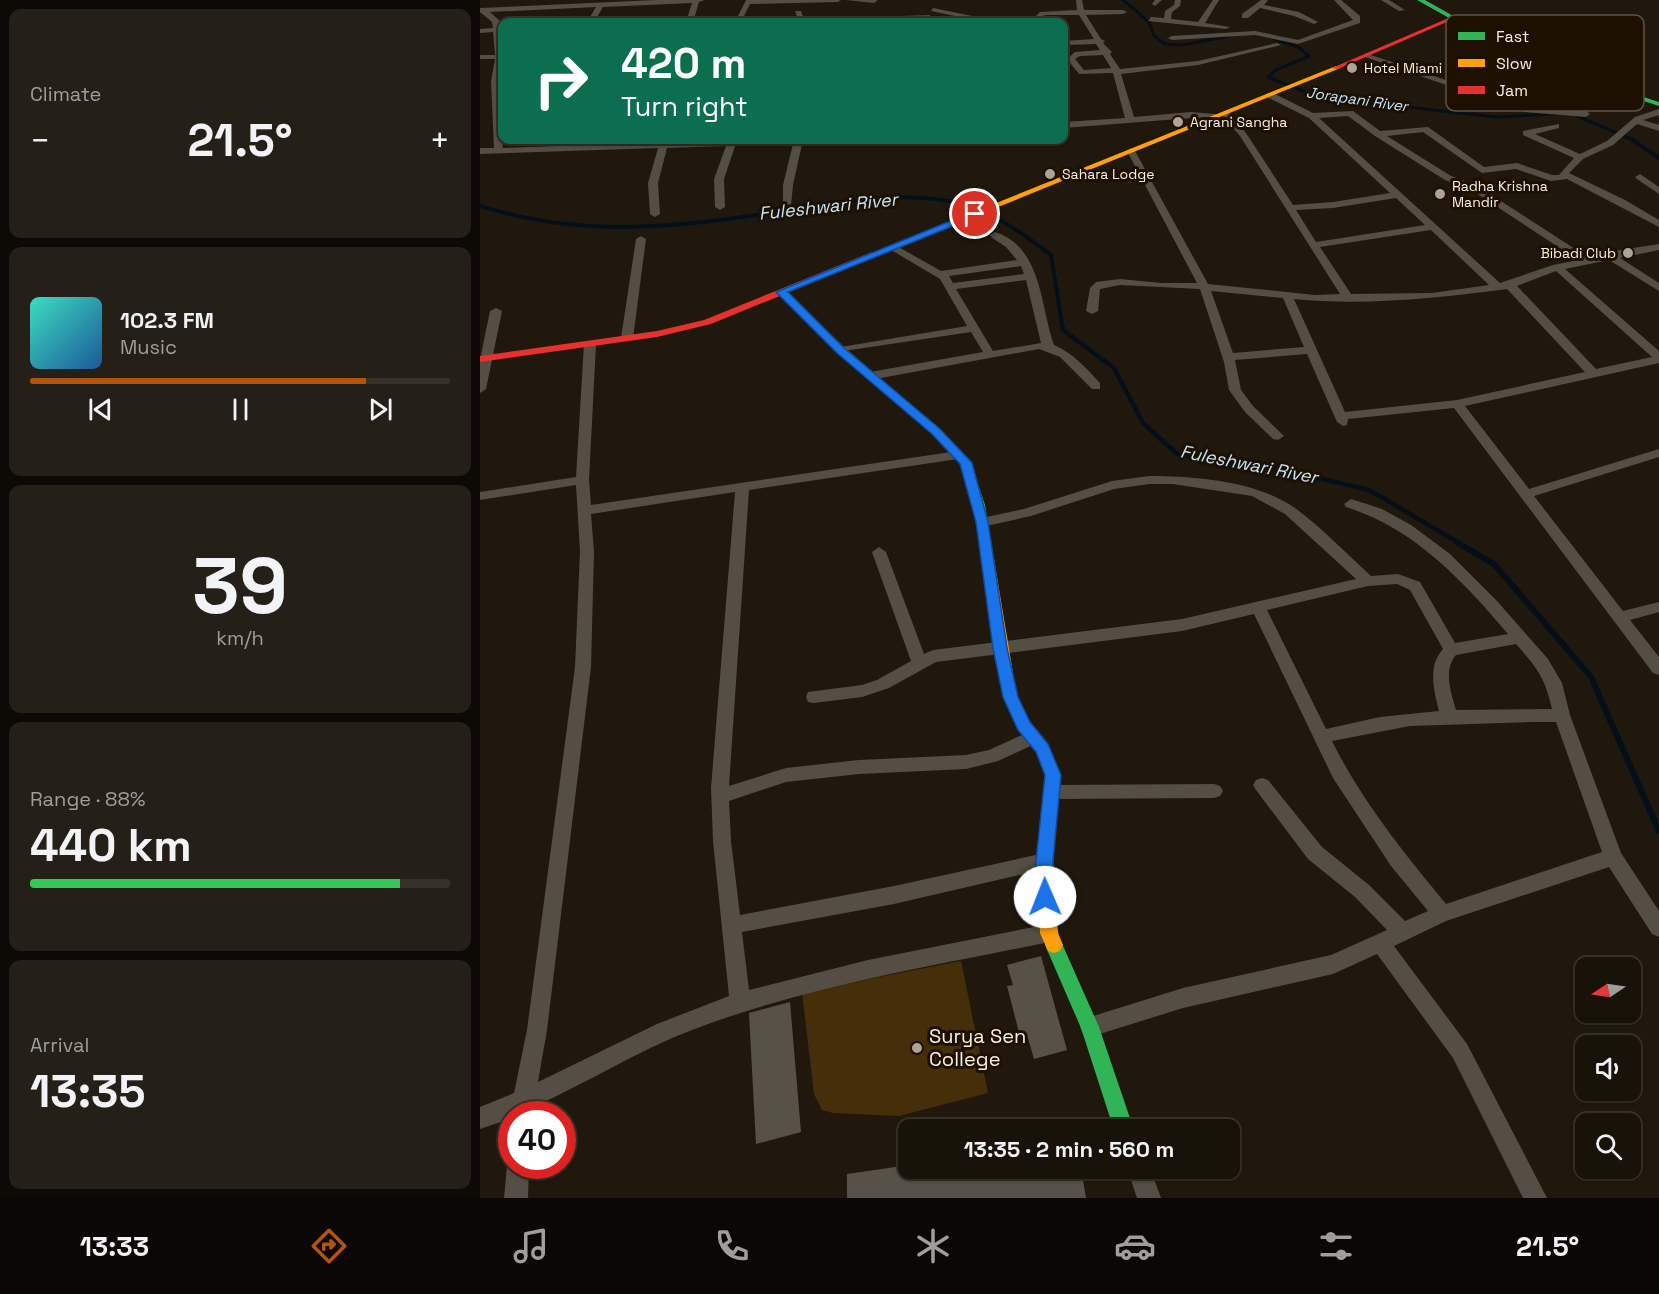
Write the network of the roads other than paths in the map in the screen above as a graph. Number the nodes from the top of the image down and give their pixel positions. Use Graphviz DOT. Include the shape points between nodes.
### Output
graph roads {
  1 [pos="485,0"];
  2 [pos="573,0"];
  3 [pos="696,0"];
  4 [pos="702,0"];
  5 [pos="838,0"];
  6 [pos="849,0"];
  7 [pos="948,0"];
  8 [pos="1078,0"];
  9 [pos="1179,0"];
  10 [pos="1216,0"];
  11 [pos="1337,0"];
  12 [pos="1384,0"];
  13 [pos="748,1"];
  14 [pos="875,1"];
  15 [pos="480,2"];
  16 [pos="1422,2"];
  17 [pos="1263,3"];
  18 [pos="600,6"];
  19 [pos="567,8"];
  20 [pos="1401,10"];
  21 [pos="483,11"];
  22 [pos="1081,12"];
  23 [pos="1123,12"];
  24 [pos="798,13"];
  25 [pos="1245,16"];
  26 [pos="931,17"];
  27 [pos="593,18"];
  28 [pos="691,18"];
  29 [pos="740,18"];
  30 [pos="800,18"];
  31 [pos="870,18"];
  32 [pos="1037,18"];
  33 [pos="1446,18"];
  34 [pos="1151,19"];
  35 [pos="1167,20"];
  36 [pos="1314,22"];
  37 [pos="1201,23"];
  38 [pos="1446,26"];
  39 [pos="497,30"];
  40 [pos="480,31"];
  41 [pos="1243,33"];
  42 [pos="498,37"];
  43 [pos="1172,38"];
  44 [pos="1101,41"];
  45 [pos="1068,43"];
  46 [pos="1277,45"];
  47 [pos="1108,52"];
  48 [pos="1368,55"];
  49 [pos="480,57"];
  50 [pos="498,58"];
  51 [pos="498,70"];
  52 [pos="1117,71"];
  53 [pos="1446,82"];
  54 [pos="1272,94"];
  55 [pos="1644,99"];
  56 [pos="1659,104"];
  57 [pos="1542,111"];
  58 [pos="1659,112"];
  59 [pos="1586,114"];
  60 [pos="1219,115"];
  61 [pos="1312,116"];
  62 [pos="1130,119"];
  63 [pos="1635,121"];
  64 [pos="1068,125"];
  65 [pos="1556,126"];
  66 [pos="1659,128"];
  67 [pos="498,133"];
  68 [pos="1378,134"];
  69 [pos="499,144"];
  70 [pos="525,144"];
  71 [pos="606,144"];
  72 [pos="638,144"];
  73 [pos="704,144"];
  74 [pos="730,144"];
  75 [pos="797,144"];
  76 [pos="663,147"];
  77 [pos="499,150"];
  78 [pos="523,150"];
  79 [pos="480,151"];
  80 [pos="1131,151"];
  81 [pos="1580,157"];
  82 [pos="1565,177"];
  83 [pos="1640,177"];
  84 [pos="1659,191"];
  85 [pos="1397,195"];
  86 [pos="788,204"];
  87 [pos="720,207"];
  88 [pos="1290,208"];
  89 [pos="655,214"];
  90 [pos="1659,224"];
  91 [pos="1432,227"];
  92 [pos="995,235"];
  93 [pos="641,239"];
  94 [pos="1314,245"];
  95 [pos="891,247"];
  96 [pos="1659,247"];
  97 [pos="1608,255"];
  98 [pos="1586,260"];
  99 [pos="1026,262"];
  100 [pos="1557,267"];
  101 [pos="940,274"];
  102 [pos="1031,276"];
  103 [pos="951,286"];
  104 [pos="1204,286"];
  105 [pos="1504,286"];
  106 [pos="1659,288"];
  107 [pos="781,292"];
  108 [pos="1288,297"];
  109 [pos="1347,297"];
  110 [pos="496,311"];
  111 [pos="1092,311"];
  112 [pos="974,328"];
  113 [pos="627,338"];
  114 [pos="590,344"];
  115 [pos="1048,346"];
  116 [pos="841,350"];
  117 [pos="1310,350"];
  118 [pos="988,353"];
  119 [pos="1228,357"];
  120 [pos="483,358"];
  121 [pos="1659,358"];
  122 [pos="1594,374"];
  123 [pos="870,376"];
  124 [pos="1096,386"];
  125 [pos="480,389"];
  126 [pos="1457,404"];
  127 [pos="1278,436"];
  128 [pos="1659,453"];
  129 [pos="958,455"];
  130 [pos="582,480"];
  131 [pos="742,487"];
  132 [pos="1526,494"];
  133 [pos="480,496"];
  134 [pos="1351,504"];
  135 [pos="585,510"];
  136 [pos="982,522"];
  137 [pos="879,552"];
  138 [pos="1368,581"];
  139 [pos="1258,607"];
  140 [pos="1659,608"];
  141 [pos="1620,617"];
  142 [pos="1520,637"];
  143 [pos="1000,648"];
  144 [pos="1451,650"];
  145 [pos="919,661"];
  146 [pos="1659,669"];
  147 [pos="814,697"];
  148 [pos="1562,715"];
  149 [pos="1449,718"];
  150 [pos="1034,737"];
  151 [pos="1321,737"];
  152 [pos="1262,785"];
  153 [pos="1214,791"];
  154 [pos="1053,792"];
  155 [pos="721,796"];
  156 [pos="1613,857"];
  157 [pos="1045,861"];
  158 [pos="1442,914"];
  159 [pos="733,925"];
  160 [pos="1659,928"];
  161 [pos="1402,932"];
  162 [pos="1050,933"];
  163 [pos="1380,942"];
  164 [pos="740,1002"];
  165 [pos="1090,1027"];
  166 [pos="524,1101"];
  167 [pos="536,1101"];
  168 [pos="498,1114"];
  169 [pos="480,1118"];
  170 [pos="1120,1119"];
  171 [pos="517,1179"];
  172 [pos="1142,1179"];
  173 [pos="1531,1196"];
  174 [pos="516,1198"];
  175 [pos="1149,1198"];
  1 -- 15 [label="street"];
  2 -- 19 [label="street"];
  3 -- 4 [label="street"];
  3 -- 18 [label="street"];
  3 -- 28 [label="street"];
  5 -- 13 [label="street"];
  6 -- 14 [label="street"];
  7 -- 26 [label="street"];
  8 -- 22 [label="street"];
  9 -- 35 [label="street"];
  10 -- 37 [label="street"];
  11 -- 41 [label="street" via="1357,21 1298,42 1274,35"];
  12 -- 20 [label="street"];
  13 -- 29 [label="street"];
  14 -- 31 [label="street"];
  16 -- 33 [label="main road"];
  17 -- 25 [label="street"];
  17 -- 36 [label="street"];
  18 -- 19 [label="street"];
  18 -- 27 [label="street"];
  19 -- 21 [label="street"];
  21 -- 39 [label="street" via="496,21"];
  22 -- 23 [label="street"];
  22 -- 32 [label="street" via="1046,13"];
  22 -- 44 [label="street"];
  24 -- 30 [label="street"];
  34 -- 35 [label="street"];
  35 -- 37 [label="street"];
  37 -- 41 [label="street"];
  38 -- 48 [label="main road"];
  39 -- 40 [label="street"];
  39 -- 42 [label="street"];
  41 -- 43 [label="street"];
  44 -- 45 [label="street"];
  44 -- 47 [label="street"];
  46 -- 52 [label="street" via="1198,63"];
  47 -- 52 [label="street"];
  47 -- 52 [label="street" via="1071,58 1082,72"];
  48 -- 53 [label="street"];
  48 -- 54 [label="main road"];
  49 -- 50 [label="street"];
  51 -- 67 [label="street"];
  52 -- 62 [label="street"];
  54 -- 60 [label="main road"];
  54 -- 61 [label="street"];
  55 -- 56 [label="main road"];
  57 -- 59 [label="street"];
  58 -- 63 [label="street"];
  60 -- 62 [label="street"];
  60 -- 80 [label="main road"];
  60 -- 88 [label="street" via="1243,135"];
  61 -- 68 [label="street" via="1350,113"];
  61 -- 85 [label="street"];
  62 -- 64 [label="street"];
  63 -- 66 [label="street"];
  63 -- 81 [label="street"];
  65 -- 81 [label="street" via="1526,133"];
  68 -- 82 [label="street" via="1425,129 1482,170 1517,166 1551,178"];
  68 -- 98 [label="street" via="1448,178 1473,187"];
  69 -- 77 [label="street"];
  70 -- 78 [label="street"];
  71 -- 72 [label="street"];
  71 -- 78 [label="street"];
  72 -- 76 [label="street"];
  73 -- 76 [label="street"];
  74 -- 87 [label="street" via="719,179"];
  75 -- 86 [label="street"];
  76 -- 89 [label="street" via="653,183"];
  77 -- 78 [label="street"];
  77 -- 79 [label="street"];
  80 -- 95 [label="main road"];
  80 -- 104 [label="street"];
  81 -- 82 [label="street" via="1563,174"];
  82 -- 90 [label="street" via="1622,202"];
  83 -- 84 [label="street"];
  85 -- 88 [label="street"];
  85 -- 91 [label="street"];
  88 -- 94 [label="street"];
  91 -- 94 [label="street"];
  91 -- 105 [label="street"];
  92 -- 99 [label="street" via="1010,243"];
  93 -- 113 [label="street"];
  94 -- 109 [label="street"];
  95 -- 101 [label="street"];
  95 -- 107 [label="main road"];
  96 -- 97 [label="street"];
  97 -- 98 [label="street"];
  97 -- 106 [label="street"];
  98 -- 100 [label="street"];
  99 -- 101 [label="street"];
  99 -- 102 [label="street"];
  100 -- 105 [label="street"];
  100 -- 121 [label="street"];
  101 -- 103 [label="street"];
  102 -- 103 [label="street"];
  102 -- 115 [label="street"];
  103 -- 112 [label="street"];
  104 -- 108 [label="street"];
  104 -- 111 [label="street" via="1108,282 1095,288"];
  104 -- 119 [label="street"];
  105 -- 109 [label="street" via="1432,296"];
  105 -- 122 [label="street"];
  107 -- 113 [label="main road" via="696,325"];
  107 -- 116 [label="main road"];
  108 -- 109 [label="street"];
  108 -- 117 [label="street"];
  110 -- 120 [label="street"];
  112 -- 116 [label="street"];
  112 -- 118 [label="street"];
  113 -- 114 [label="main road"];
  114 -- 120 [label="main road"];
  114 -- 130 [label="street"];
  115 -- 118 [label="street"];
  115 -- 124 [label="street" via="1072,360"];
  116 -- 123 [label="main road"];
  117 -- 119 [label="street"];
  117 -- 126 [label="street" via="1342,419"];
  118 -- 123 [label="street"];
  119 -- 127 [label="street" via="1235,390"];
  120 -- 125 [label="street"];
  121 -- 122 [label="street"];
  122 -- 126 [label="street"];
  123 -- 129 [label="main road" via="936,431"];
  126 -- 132 [label="street"];
  128 -- 132 [label="street"];
  129 -- 131 [label="street"];
  129 -- 136 [label="main road" via="966,463"];
  130 -- 133 [label="street"];
  130 -- 135 [label="street"];
  131 -- 135 [label="street"];
  131 -- 155 [label="street"];
  132 -- 141 [label="street"];
  134 -- 142 [label="street" via="1377,512 1406,528 1445,558"];
  135 -- 166 [label="street" via="584,667 537,1030"];
  136 -- 138 [label="street" via="1026,513 1112,485 1149,480 1255,492 1290,511"];
  136 -- 143 [label="main road"];
  137 -- 145 [label="street"];
  138 -- 139 [label="street"];
  138 -- 144 [label="street" via="1398,579 1415,586"];
  139 -- 143 [label="street" via="1182,625"];
  139 -- 151 [label="street"];
  140 -- 141 [label="street"];
  141 -- 146 [label="street"];
  142 -- 144 [label="street"];
  142 -- 148 [label="street" via="1554,683"];
  143 -- 145 [label="street"];
  143 -- 150 [label="main road" via="1010,697"];
  144 -- 149 [label="street" via="1443,656 1440,668"];
  145 -- 147 [label="street" via="883,684"];
  148 -- 149 [label="street"];
  148 -- 156 [label="street"];
  149 -- 151 [label="street" via="1349,728"];
  150 -- 154 [label="main road" via="1048,760"];
  150 -- 155 [label="street" via="992,756 966,762 786,775"];
  151 -- 158 [label="street" via="1339,773"];
  152 -- 161 [label="street" via="1315,853 1362,891"];
  153 -- 154 [label="street"];
  154 -- 157 [label="main road"];
  155 -- 159 [label="street" via="722,841"];
  156 -- 158 [label="street"];
  156 -- 160 [label="street"];
  157 -- 159 [label="street"];
  157 -- 162 [label="main road"];
  158 -- 161 [label="street"];
  159 -- 164 [label="street"];
  161 -- 163 [label="street"];
  162 -- 164 [label="street" via="801,985"];
  162 -- 165 [label="main road"];
  163 -- 165 [label="street" via="1333,964 1183,998"];
  163 -- 173 [label="street" via="1460,1051"];
  164 -- 167 [label="street" via="647,1040"];
  165 -- 170 [label="main road"];
  168 -- 169 [label="street"];
  171 -- 174 [label="street"];
  172 -- 175 [label="street"];
}
